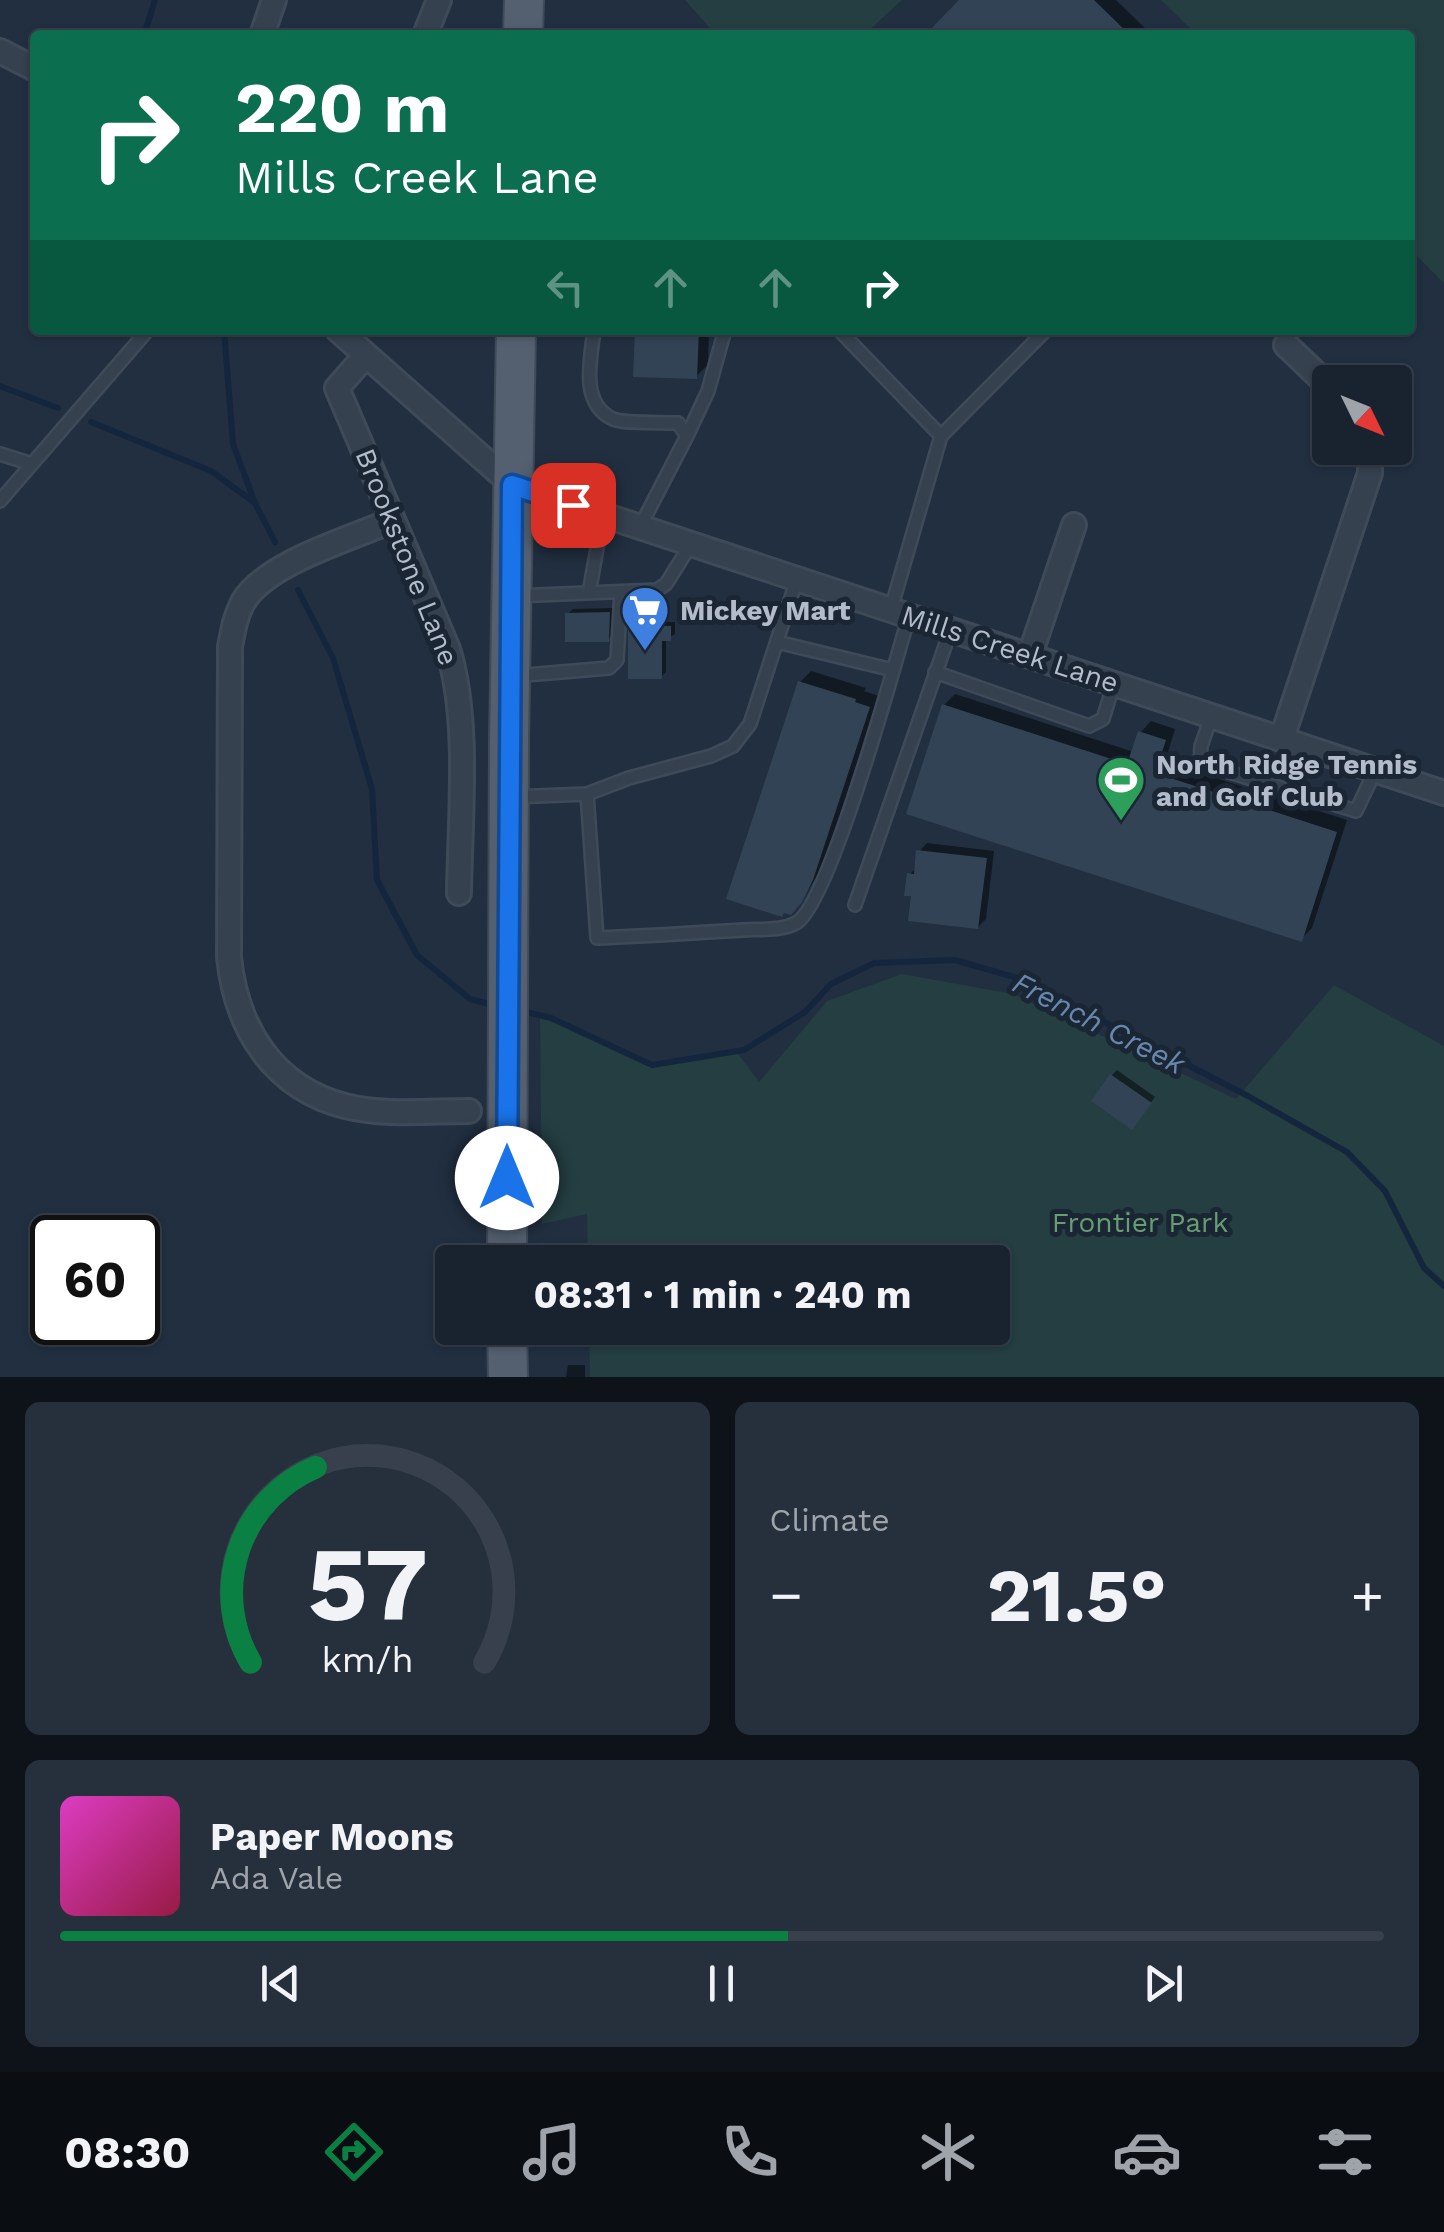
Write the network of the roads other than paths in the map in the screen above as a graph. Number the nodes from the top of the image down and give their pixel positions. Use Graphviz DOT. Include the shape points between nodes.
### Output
graph roads {
  1 [pos="274,0"];
  2 [pos="439,0"];
  3 [pos="524,0"];
  4 [pos="264,30"];
  5 [pos="428,30"];
  6 [pos="524,30"];
  7 [pos="0,52"];
  8 [pos="30,67"];
  9 [pos="144,335"];
  10 [pos="344,335"];
  11 [pos="516,335"];
  12 [pos="593,335"];
  13 [pos="724,335"];
  14 [pos="844,335"];
  15 [pos="1041,335"];
  16 [pos="1286,345"];
  17 [pos="366,355"];
  18 [pos="1312,370"];
  19 [pos="687,436"];
  20 [pos="940,436"];
  21 [pos="0,454"];
  22 [pos="32,464"];
  23 [pos="1370,465"];
  24 [pos="512,485"];
  25 [pos="0,501"];
  26 [pos="603,515"];
  27 [pos="394,520"];
  28 [pos="1074,524"];
  29 [pos="640,527"];
  30 [pos="692,544"];
  31 [pos="796,578"];
  32 [pos="621,592"];
  33 [pos="590,593"];
  34 [pos="511,596"];
  35 [pos="900,612"];
  36 [pos="951,629"];
  37 [pos="777,642"];
  38 [pos="1030,655"];
  39 [pos="892,670"];
  40 [pos="935,672"];
  41 [pos="510,677"];
  42 [pos="1114,683"];
  43 [pos="1212,715"];
  44 [pos="1282,738"];
  45 [pos="1376,769"];
  46 [pos="1444,792"];
  47 [pos="587,794"];
  48 [pos="508,797"];
  49 [pos="459,893"];
  50 [pos="855,905"];
  51 [pos="469,1111"];
  52 [pos="507,1245"];
  53 [pos="507,1345"];
  54 [pos="508,1377"];
  1 -- 4 [label="street"];
  2 -- 5 [label="street"];
  3 -- 6 [label="main road"];
  7 -- 8 [label="street"];
  9 -- 22 [label="lane"];
  10 -- 17 [label="street, Mills Creek Lane"];
  11 -- 24 [label="main road"];
  12 -- 19 [label="lane" via="588,386 597,404 613,419 678,423"];
  13 -- 19 [label="lane"];
  14 -- 20 [label="lane"];
  15 -- 20 [label="lane"];
  16 -- 18 [label="street"];
  17 -- 24 [label="street, Mills Creek Lane"];
  17 -- 27 [label="street, Brookstone Lane" via="337,388"];
  19 -- 29 [label="lane"];
  20 -- 35 [label="lane"];
  21 -- 22 [label="lane"];
  22 -- 25 [label="lane"];
  23 -- 44 [label="street"];
  24 -- 26 [label="street, Mills Creek Lane"];
  24 -- 34 [label="main road"];
  26 -- 29 [label="street, Mills Creek Lane"];
  26 -- 33 [label="lane"];
  27 -- 49 [label="street, Brookstone Lane" via="457,678"];
  27 -- 51 [label="street" via="262,580 234,622 232,988 257,1045 309,1092 382,1111"];
  28 -- 38 [label="street"];
  29 -- 30 [label="street, Mills Creek Lane"];
  30 -- 31 [label="street, Mills Creek Lane"];
  30 -- 32 [label="lane" via="666,584"];
  31 -- 35 [label="street, Mills Creek Lane"];
  31 -- 37 [label="lane"];
  32 -- 33 [label="lane"];
  32 -- 41 [label="lane" via="617,660 609,668"];
  33 -- 34 [label="lane"];
  34 -- 41 [label="main road"];
  35 -- 36 [label="street, Mills Creek Lane"];
  35 -- 39 [label="lane"];
  36 -- 38 [label="street, Mills Creek Lane"];
  36 -- 40 [label="lane"];
  37 -- 39 [label="lane"];
  37 -- 47 [label="lane" via="750,724 733,746"];
  38 -- 42 [label="street, Mills Creek Lane"];
  39 -- 47 [label="lane" via="817,898 791,926 597,938"];
  40 -- 42 [label="lane" via="1089,726 1104,718"];
  40 -- 50 [label="lane"];
  41 -- 48 [label="main road"];
  42 -- 43 [label="street, Mills Creek Lane"];
  43 -- 44 [label="street, Mills Creek Lane"];
  43 -- 45 [label="lane" via="1200,763 1223,772 1356,811"];
  44 -- 45 [label="street, Mills Creek Lane"];
  45 -- 46 [label="street, Mills Creek Lane"];
  47 -- 48 [label="lane"];
  48 -- 52 [label="main road"];
  53 -- 54 [label="main road"];
}
